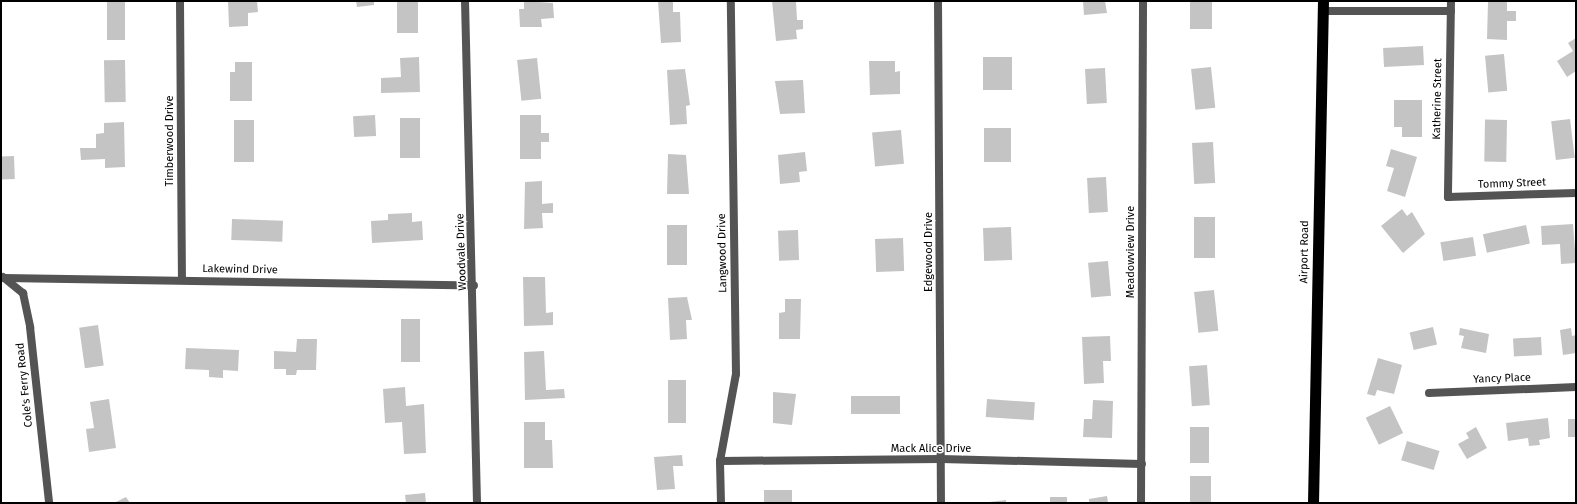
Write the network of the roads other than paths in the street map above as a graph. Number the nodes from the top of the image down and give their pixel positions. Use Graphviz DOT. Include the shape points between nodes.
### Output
graph roads {
  1 [pos="180,1"];
  2 [pos="465,1"];
  3 [pos="731,1"];
  4 [pos="938,1"];
  5 [pos="1143,1"];
  6 [pos="1451,1"];
  7 [pos="1323,6"];
  8 [pos="1451,11"];
  9 [pos="1576,193"];
  10 [pos="1448,197"];
  11 [pos="3,277"];
  12 [pos="182,280"];
  13 [pos="474,286"];
  14 [pos="1576,387"];
  15 [pos="1428,393"];
  16 [pos="941,459"];
  17 [pos="720,461"];
  18 [pos="1142,464"];
  19 [pos="49,503"];
  20 [pos="477,503"];
  21 [pos="721,503"];
  22 [pos="941,503"];
  23 [pos="1141,503"];
  24 [pos="1313,503"];
  1 -- 12 [label="street, Timberwood Drive"];
  2 -- 13 [label="street, Woodvale Drive"];
  3 -- 17 [label="street, Langwood Drive" via="736,374"];
  4 -- 16 [label="street, Edgewood Drive"];
  5 -- 18 [label="street, Meadowview Drive"];
  6 -- 8 [label="street, Katherine Street"];
  7 -- 8 [label="street"];
  7 -- 24 [label="highway, Airport Road"];
  8 -- 10 [label="street, Katherine Street"];
  9 -- 10 [label="street, Tommy Street"];
  11 -- 12 [label="street, Lakewind Drive"];
  11 -- 19 [label="street, Cole's Ferry Road" via="23,293 30,327"];
  12 -- 13 [label="street, Lakewind Drive"];
  13 -- 20 [label="street, Woodvale Drive"];
  14 -- 15 [label="street, Yancy Place"];
  16 -- 17 [label="street, Mack Alice Drive"];
  16 -- 18 [label="street, Mack Alice Drive"];
  16 -- 22 [label="street, Edgewood Drive"];
  17 -- 21 [label="street, Langwood Drive"];
  18 -- 23 [label="street, Meadowview Drive"];
}
